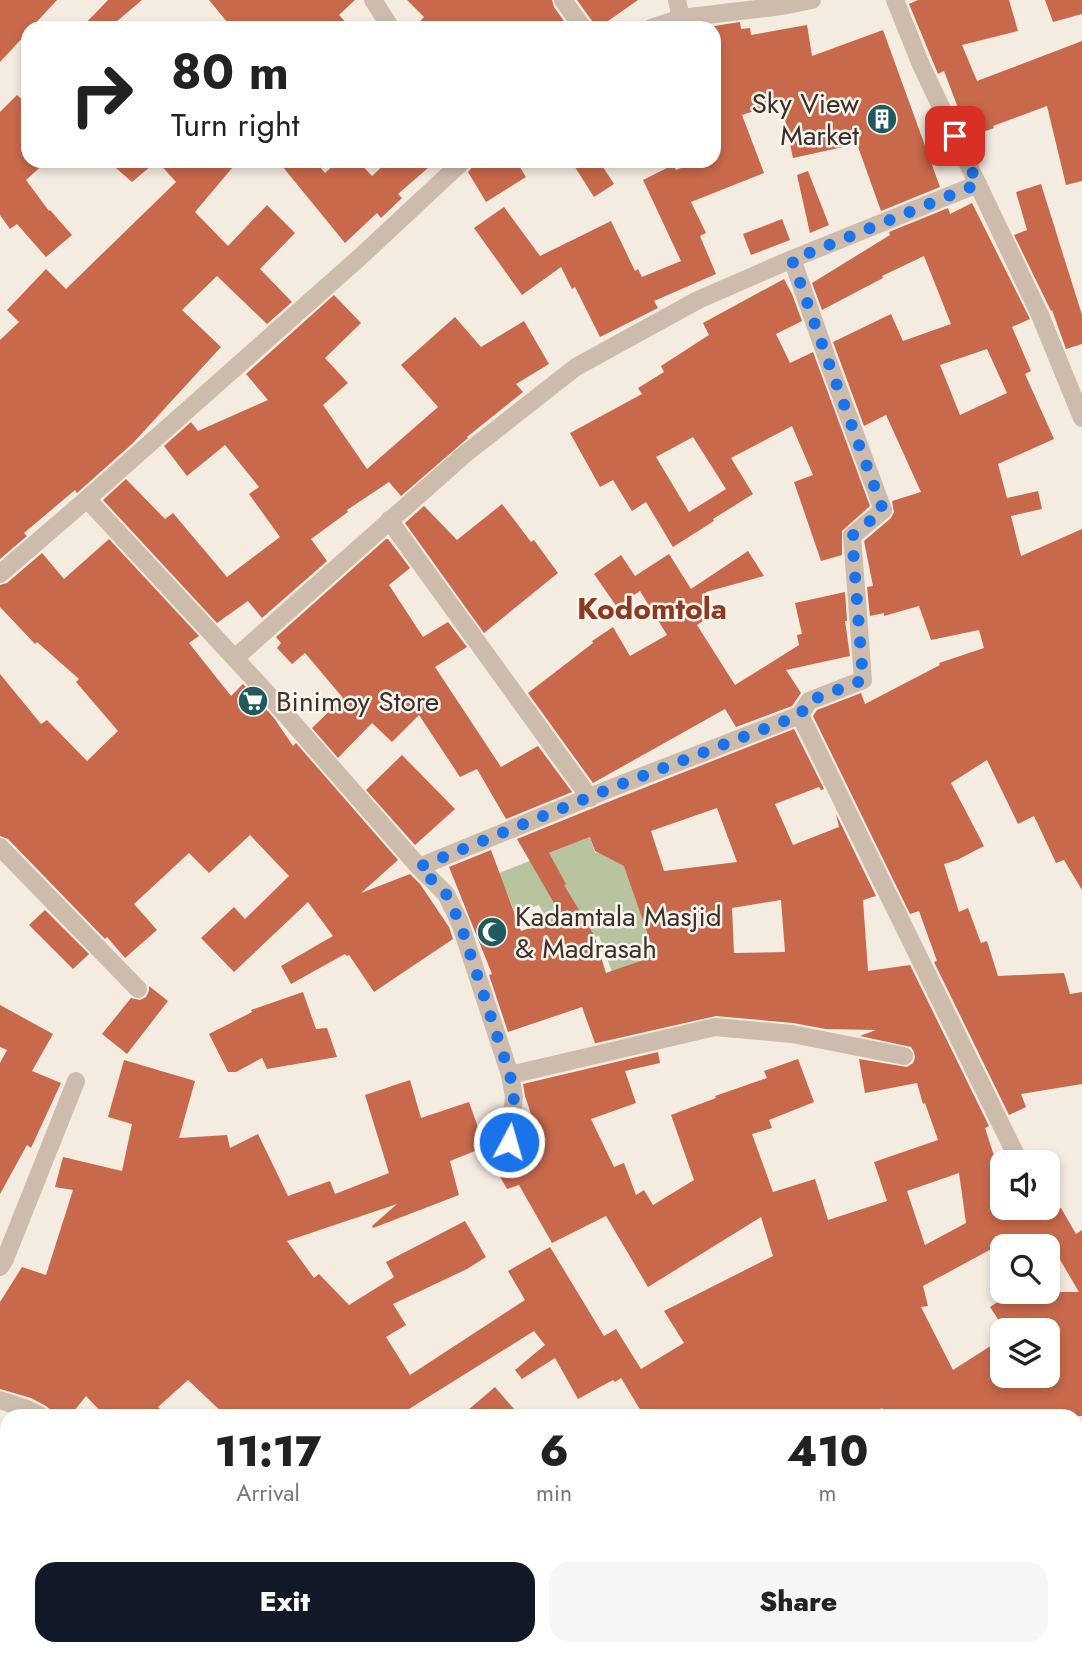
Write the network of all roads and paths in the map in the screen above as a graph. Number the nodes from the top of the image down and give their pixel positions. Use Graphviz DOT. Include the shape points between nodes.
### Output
graph roads {
  1 [pos="373,0"];
  2 [pos="563,0"];
  3 [pos="677,0"];
  4 [pos="812,0"];
  5 [pos="895,0"];
  6 [pos="681,18"];
  7 [pos="386,21"];
  8 [pos="578,21"];
  9 [pos="672,21"];
  10 [pos="455,168"];
  11 [pos="978,184"];
  12 [pos="792,260"];
  13 [pos="1082,418"];
  14 [pos="87,499"];
  15 [pos="389,520"];
  16 [pos="0,574"];
  17 [pos="235,658"];
  18 [pos="800,715"];
  19 [pos="590,798"];
  20 [pos="0,847"];
  21 [pos="419,867"];
  22 [pos="138,989"];
  23 [pos="904,1056"];
  24 [pos="510,1075"];
  25 [pos="76,1081"];
  26 [pos="509,1142"];
  27 [pos="1015,1150"];
  28 [pos="0,1267"];
  29 [pos="0,1400"];
  30 [pos="27,1409"];
  1 -- 7 [label="street"];
  2 -- 8 [label="street"];
  3 -- 6 [label="street"];
  4 -- 6 [label="street"];
  5 -- 11 [label="street"];
  6 -- 9 [label="street"];
  10 -- 14 [label="street"];
  11 -- 12 [label="street"];
  11 -- 13 [label="street"];
  12 -- 15 [label="street" via="698,300 576,367 465,453"];
  12 -- 18 [label="street" via="883,510 852,536 863,680 809,701"];
  14 -- 16 [label="street"];
  14 -- 17 [label="street"];
  15 -- 17 [label="street"];
  15 -- 19 [label="street"];
  17 -- 21 [label="street"];
  18 -- 19 [label="street"];
  18 -- 27 [label="street"];
  19 -- 21 [label="street"];
  20 -- 22 [label="street"];
  21 -- 24 [label="street" via="446,894 460,923"];
  23 -- 24 [label="street" via="792,1034 715,1027"];
  24 -- 26 [label="street" via="514,1097"];
  25 -- 28 [label="street"];
  29 -- 30 [label="street"];
}
